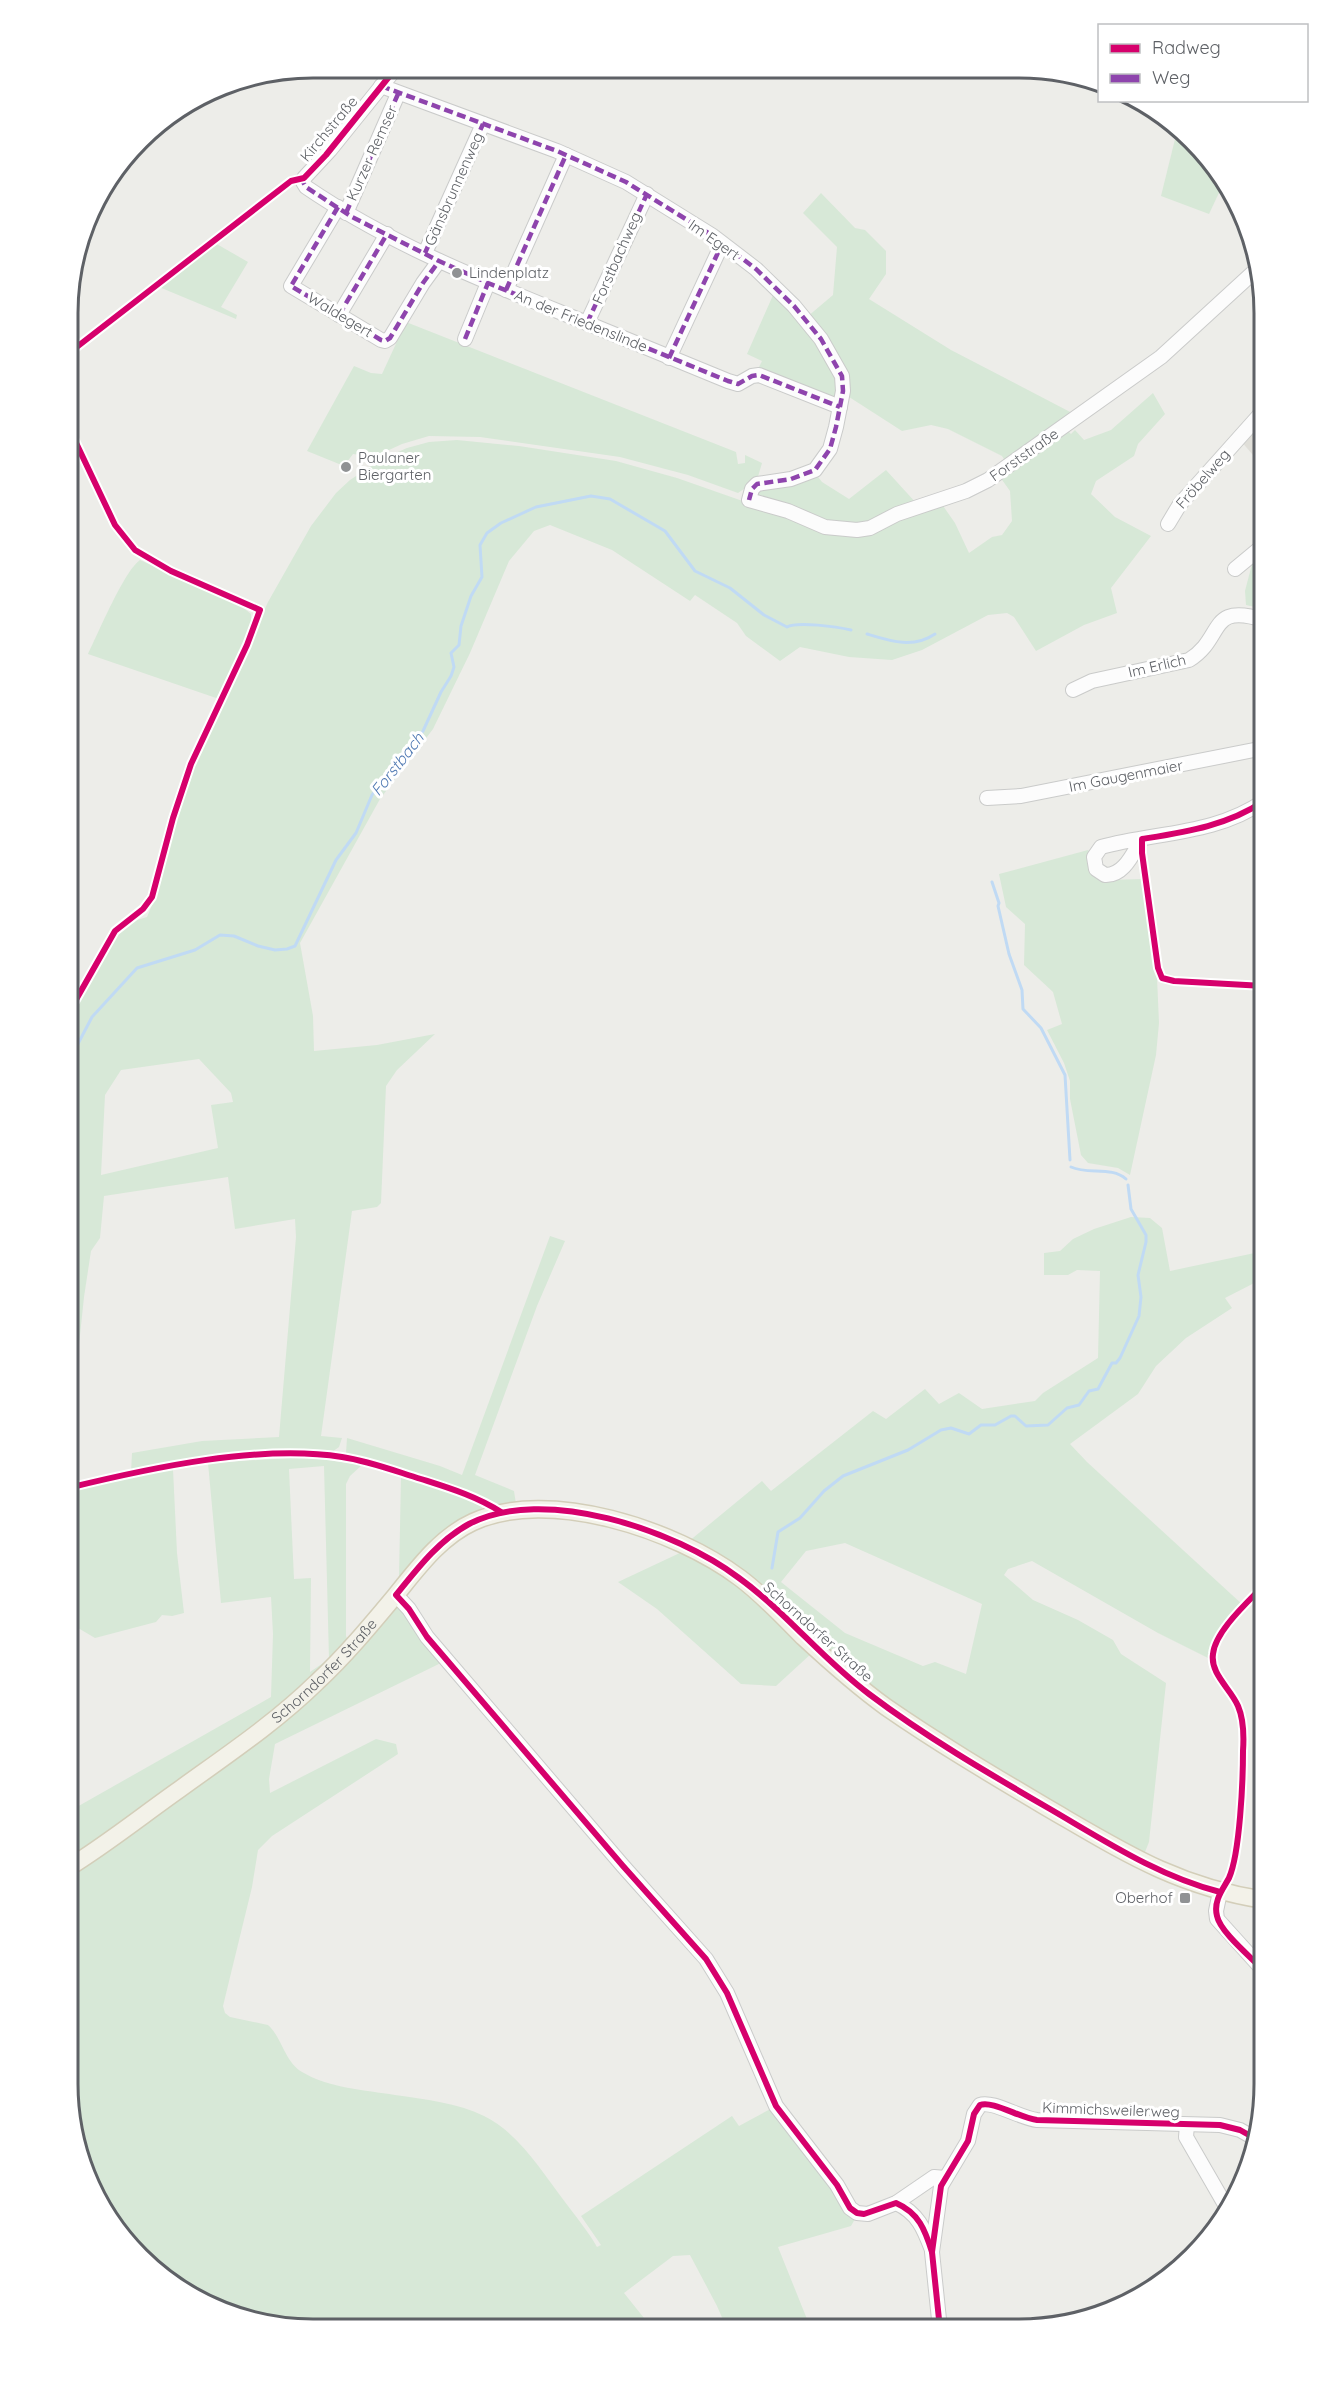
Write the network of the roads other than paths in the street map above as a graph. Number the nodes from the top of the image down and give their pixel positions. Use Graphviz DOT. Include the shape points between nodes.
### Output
graph roads {
  1 [pos="388,78"];
  2 [pos="381,86"];
  3 [pos="398,94"];
  4 [pos="483,124"];
  5 [pos="566,155"];
  6 [pos="304,178"];
  7 [pos="646,194"];
  8 [pos="342,210"];
  9 [pos="387,234"];
  10 [pos="722,244"];
  11 [pos="424,254"];
  12 [pos="439,261"];
  13 [pos="1250,275"];
  14 [pos="488,283"];
  15 [pos="506,290"];
  16 [pos="339,315"];
  17 [pos="587,323"];
  18 [pos="465,339"];
  19 [pos="669,358"];
  20 [pos="840,408"];
  21 [pos="1254,421"];
  22 [pos="749,500"];
  23 [pos="1168,524"];
  24 [pos="1254,553"];
  25 [pos="1235,569"];
  26 [pos="1254,617"];
  27 [pos="1073,690"];
  28 [pos="1254,750"];
  29 [pos="987,798"];
  30 [pos="1254,807"];
  31 [pos="1142,839"];
  32 [pos="396,1595"];
  33 [pos="78,1861"];
  34 [pos="1220,1892"];
  35 [pos="1254,1898"];
  36 [pos="1254,1960"];
  37 [pos="1187,2125"];
  38 [pos="1248,2135"];
  39 [pos="945,2178"];
  40 [pos="1222,2200"];
  41 [pos="896,2204"];
  42 [pos="932,2252"];
  43 [pos="939,2319"];
  1 -- 2 [label="street, Kirchstraße"];
  2 -- 3 [label="street, Im Egert"];
  2 -- 6 [label="street, Kirchstraße"];
  3 -- 4 [label="street, Im Egert"];
  3 -- 8 [label="street, Kurzer Remser"];
  4 -- 5 [label="street, Im Egert"];
  4 -- 11 [label="street, Gänsbrunnenweg"];
  5 -- 7 [label="street, Im Egert"];
  5 -- 15 [label="street"];
  6 -- 8 [label="street, An der Friedenslinde" via="306,187"];
  7 -- 10 [label="street, Im Egert"];
  7 -- 17 [label="street, Forstbachweg"];
  8 -- 9 [label="street, An der Friedenslinde"];
  8 -- 16 [label="street, Waldegert" via="291,286"];
  9 -- 11 [label="street, An der Friedenslinde"];
  9 -- 16 [label="street"];
  10 -- 19 [label="street"];
  10 -- 20 [label="street, Im Egert" via="770,281 814,330 842,376"];
  11 -- 12 [label="street, An der Friedenslinde"];
  12 -- 14 [label="street, An der Friedenslinde"];
  12 -- 16 [label="street, Waldegert" via="389,340 381,340"];
  13 -- 22 [label="street, Forststraße" via="1161,357 971,489 857,530 825,527"];
  14 -- 15 [label="street, An der Friedenslinde"];
  14 -- 18 [label="street"];
  15 -- 17 [label="street, An der Friedenslinde"];
  17 -- 19 [label="street, An der Friedenslinde"];
  19 -- 20 [label="street, An der Friedenslinde" via="734,383 759,375"];
  20 -- 22 [label="street, Im Egert" via="830,449 815,470 791,479 757,484"];
  21 -- 23 [label="street, Fröbelweg" via="1180,504"];
  24 -- 25 [label="street"];
  26 -- 27 [label="street, Im Erlich" via="1241,614 1226,618 1204,648 1189,660 1092,681"];
  28 -- 29 [label="street, Im Gaugenmaier" via="1021,796"];
  30 -- 31 [label="street" via="1217,824"];
  32 -- 33 [label="main road, Schorndorfer Straße" via="335,1665 283,1713"];
  32 -- 34 [label="main road, Schorndorfer Straße" via="454,1533 501,1512 573,1512 660,1536 740,1578 851,1680 935,1739 1141,1862"];
  32 -- 41 [label="street" via="427,1637 706,1959 727,1993 776,2106 850,2208 868,2214"];
  34 -- 35 [label="main road, Schorndorfer Straße"];
  34 -- 36 [label="street" via="1217,1918"];
  37 -- 38 [label="street, Kimmichsweilerweg" via="1230,2127"];
  37 -- 39 [label="street, Kimmichsweilerweg" via="1037,2120 986,2103 975,2112 968,2141"];
  37 -- 40 [label="street" via="1186,2137"];
  39 -- 41 [label="street" via="934,2177"];
  39 -- 42 [label="street, Kimmichsweilerweg"];
  41 -- 42 [label="street, Kimmichsweilerweg" via="920,2221"];
  42 -- 43 [label="street, Kimmichsweilerweg"];
}
